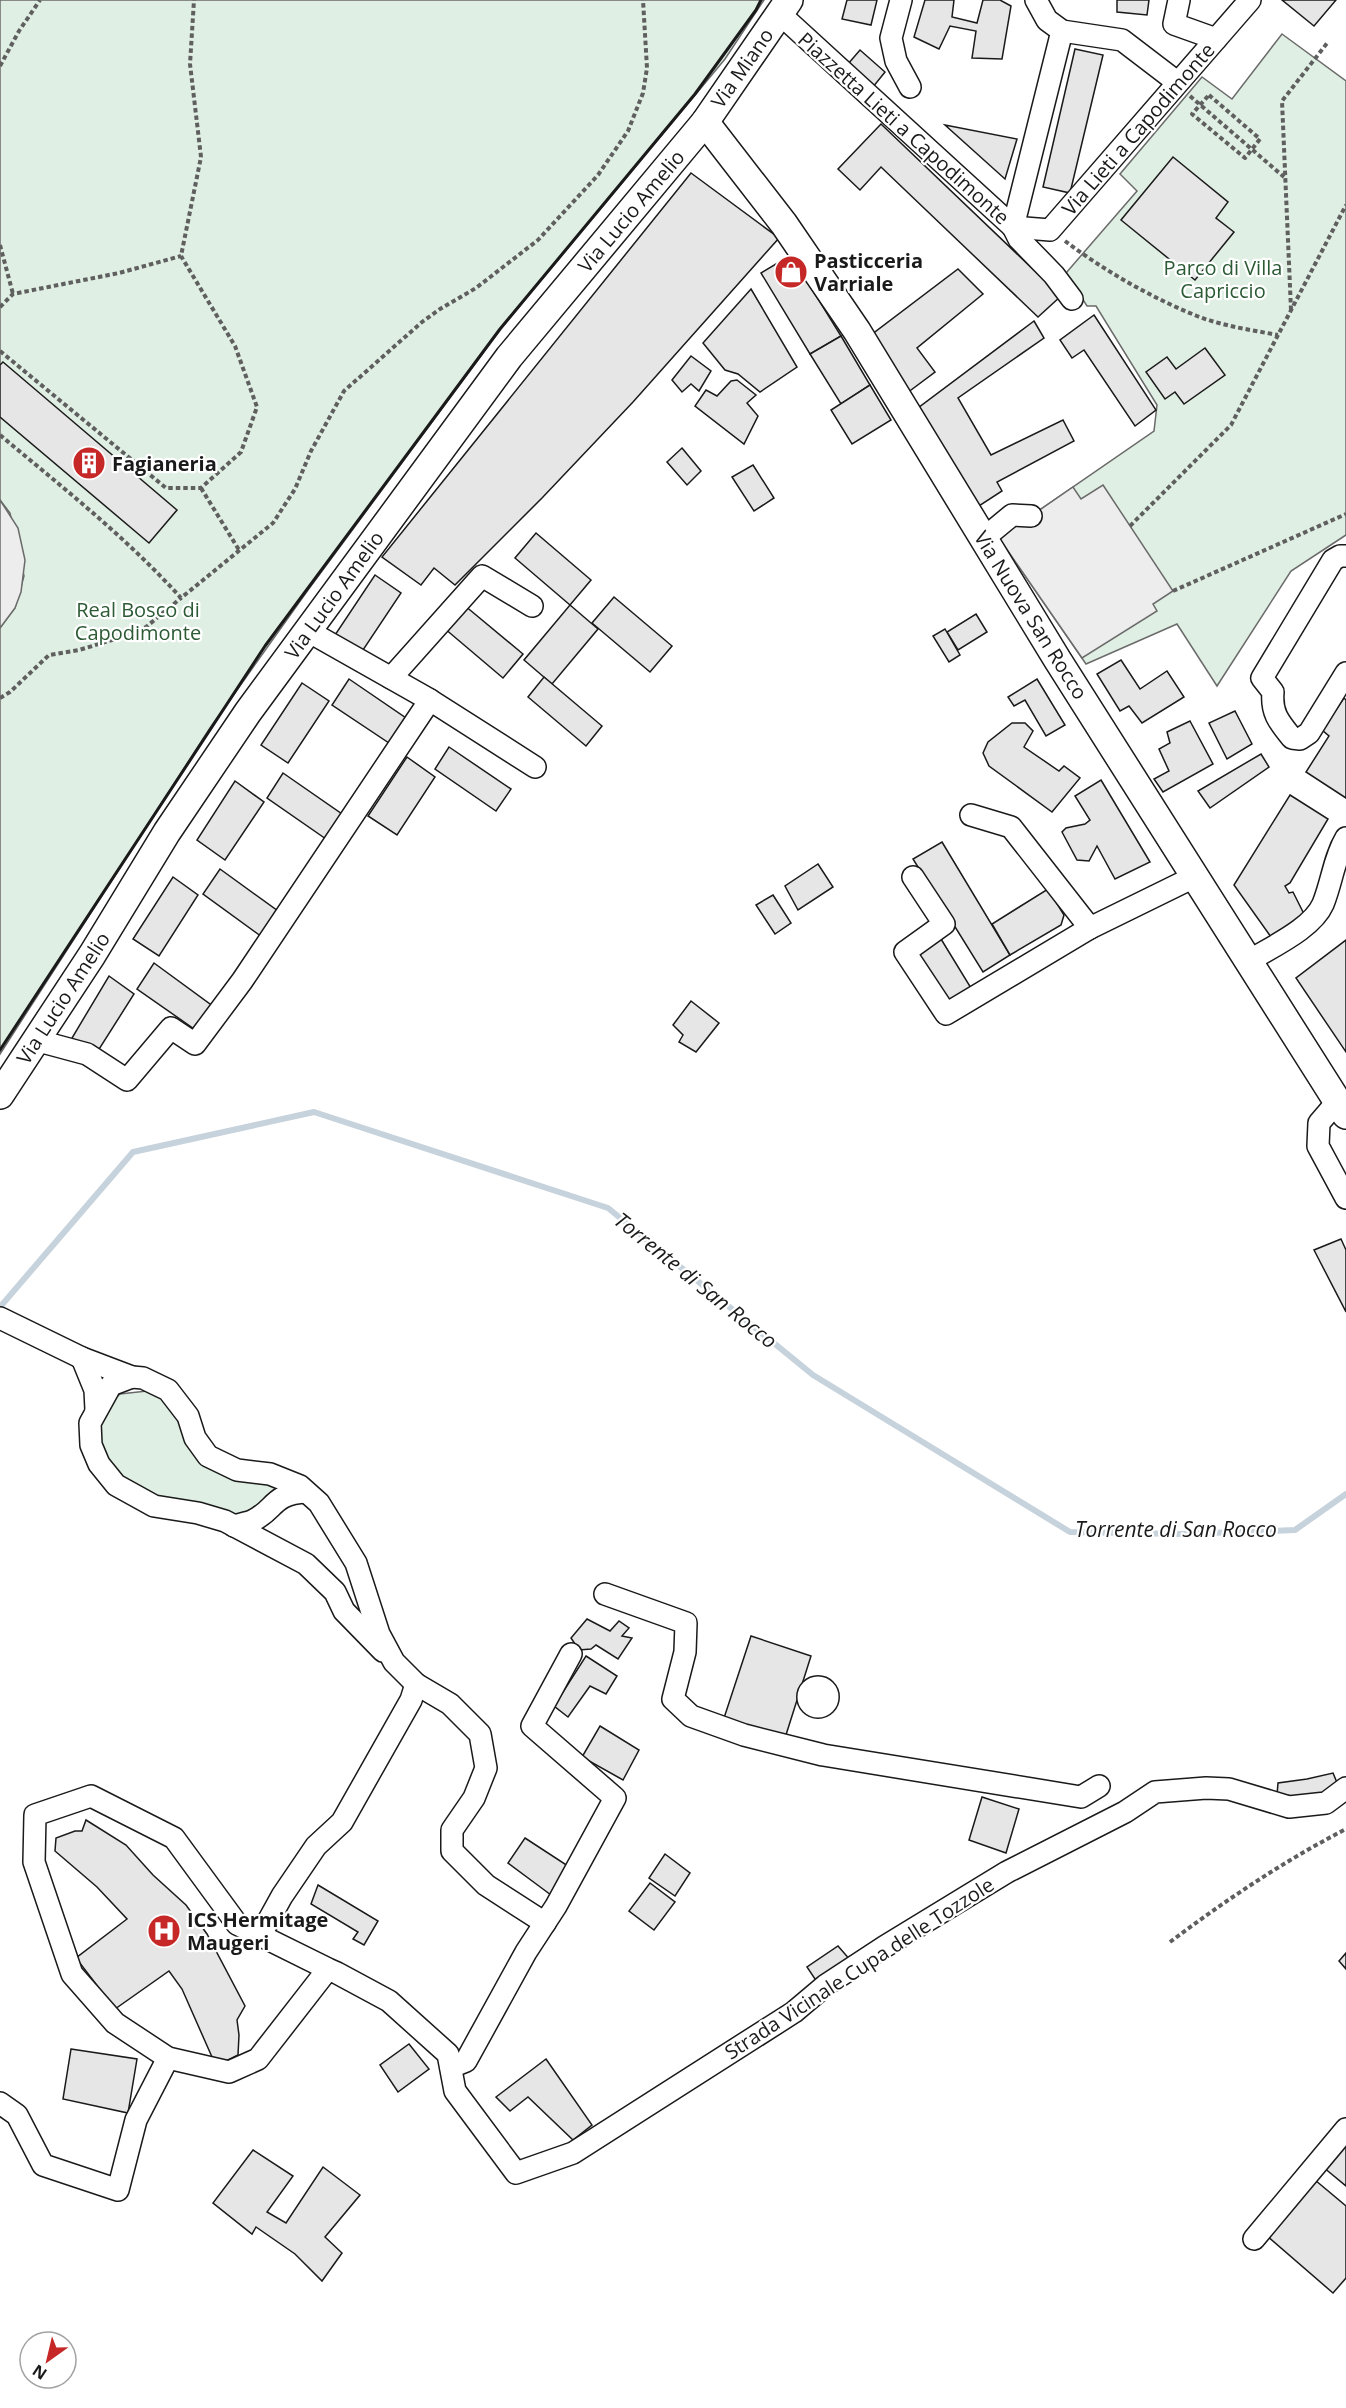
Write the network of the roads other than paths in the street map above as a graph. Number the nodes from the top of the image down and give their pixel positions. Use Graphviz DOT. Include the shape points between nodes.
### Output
graph roads {
  1 [pos="901,0"];
  2 [pos="1036,0"];
  3 [pos="1179,0"];
  4 [pos="1250,0"];
  5 [pos="784,7"];
  6 [pos="1062,31"];
  7 [pos="1216,39"];
  8 [pos="910,87"];
  9 [pos="1183,88"];
  10 [pos="705,122"];
  11 [pos="1013,227"];
  12 [pos="1072,299"];
  13 [pos="1031,516"];
  14 [pos="983,539"];
  15 [pos="1346,556"];
  16 [pos="531,606"];
  17 [pos="308,631"];
  18 [pos="1346,673"];
  19 [pos="391,678"];
  20 [pos="430,700"];
  21 [pos="535,767"];
  22 [pos="971,815"];
  23 [pos="1346,837"];
  24 [pos="913,876"];
  25 [pos="1196,876"];
  26 [pos="1090,928"];
  27 [pos="1249,961"];
  28 [pos="35,1040"];
  29 [pos="0,1095"];
  30 [pos="1342,1109"];
  31 [pos="1346,1198"];
  32 [pos="0,1318"];
  33 [pos="82,1358"];
  34 [pos="132,1377"];
  35 [pos="96,1410"];
  36 [pos="306,1492"];
  37 [pos="234,1526"];
  38 [pos="604,1594"];
  39 [pos="571,1654"];
  40 [pos="394,1662"];
  41 [pos="416,1684"];
  42 [pos="1099,1786"];
  43 [pos="1346,1788"];
  44 [pos="545,1923"];
  45 [pos="260,1936"];
  46 [pos="328,1969"];
  47 [pos="168,2058"];
  48 [pos="451,2067"];
  49 [pos="0,2103"];
  50 [pos="1346,2129"];
  51 [pos="1254,2239"];
  1 -- 8 [label="street" via="891,38 896,61"];
  2 -- 6 [label="street" via="1047,20"];
  3 -- 7 [label="street" via="1174,24"];
  4 -- 7 [label="street, Via Lieti a Capodimonte"];
  5 -- 10 [label="main road, Via Miano"];
  5 -- 11 [label="street, Piazzetta Lieti a Capodimonte"];
  6 -- 9 [label="street" via="1122,40"];
  6 -- 11 [label="street"];
  7 -- 9 [label="street, Via Lieti a Capodimonte"];
  9 -- 11 [label="street, Via Lieti a Capodimonte" via="1050,230"];
  10 -- 14 [label="main road, Via Nuova San Rocco" via="784,224 857,331"];
  10 -- 17 [label="main road, Via Lucio Amelio" via="508,357"];
  11 -- 12 [label="street, Piazzetta Lieti a Capodimonte"];
  13 -- 14 [label="street" via="1012,515"];
  14 -- 25 [label="main road, Via Nuova San Rocco"];
  15 -- 18 [label="street" via="1333,561 1262,678 1273,692 1274,716 1292,738 1300,739 1309,733"];
  16 -- 19 [label="street" via="482,576"];
  17 -- 19 [label="street"];
  17 -- 28 [label="main road, Via Lucio Amelio" via="173,822"];
  19 -- 20 [label="street"];
  20 -- 21 [label="street"];
  20 -- 28 [label="street" via="195,1044 171,1028 127,1080 87,1054"];
  22 -- 26 [label="street" via="1011,827"];
  23 -- 27 [label="street" via="1323,904 1313,920"];
  24 -- 26 [label="street" via="944,924 905,952 946,1014"];
  25 -- 26 [label="street"];
  25 -- 27 [label="main road, Via Nuova San Rocco"];
  27 -- 30 [label="main road, Via Nuova San Rocco"];
  28 -- 29 [label="main road, Via Lucio Amelio"];
  30 -- 31 [label="street" via="1319,1123 1318,1146"];
  32 -- 33 [label="street"];
  33 -- 34 [label="street"];
  33 -- 35 [label="street" via="94,1390"];
  34 -- 35 [label="street" via="111,1384"];
  34 -- 36 [label="street" via="168,1390 188,1416 195,1438 208,1456 237,1470 270,1474"];
  35 -- 37 [label="street" via="90,1423 91,1445 99,1464 116,1485 154,1506 198,1513"];
  36 -- 37 [label="street" via="292,1492 254,1521"];
  36 -- 40 [label="street" via="319,1503 356,1563 379,1634"];
  37 -- 40 [label="street" via="306,1564 335,1592 344,1611"];
  38 -- 42 [label="street" via="686,1623 685,1652 673,1699 691,1716 744,1735 824,1755 1081,1797"];
  39 -- 44 [label="street" via="532,1726 615,1798"];
  40 -- 41 [label="street"];
  41 -- 44 [label="street" via="450,1704 480,1734 486,1768 474,1798 453,1830 452,1851 486,1885"];
  41 -- 45 [label="street" via="411,1700 342,1822 316,1846"];
  43 -- 48 [label="street, Strada Vicinale Cupa delle Tozzole" via="1326,1803 1289,1807 1228,1789 1155,1792 1125,1812 1007,1872 884,1947 826,1985 795,2012 573,2152 516,2173 455,2091"];
  44 -- 48 [label="street" via="466,2061"];
  45 -- 46 [label="street"];
  45 -- 47 [label="street" via="237,1924 174,1838 91,1796 35,1815 34,1862 72,1974 116,2022"];
  46 -- 47 [label="street" via="258,2059 229,2072"];
  46 -- 48 [label="street" via="389,2001 448,2054"];
  47 -- 49 [label="street" via="136,2120 118,2190 43,2165 16,2115"];
  50 -- 51 [label="street"];
}
